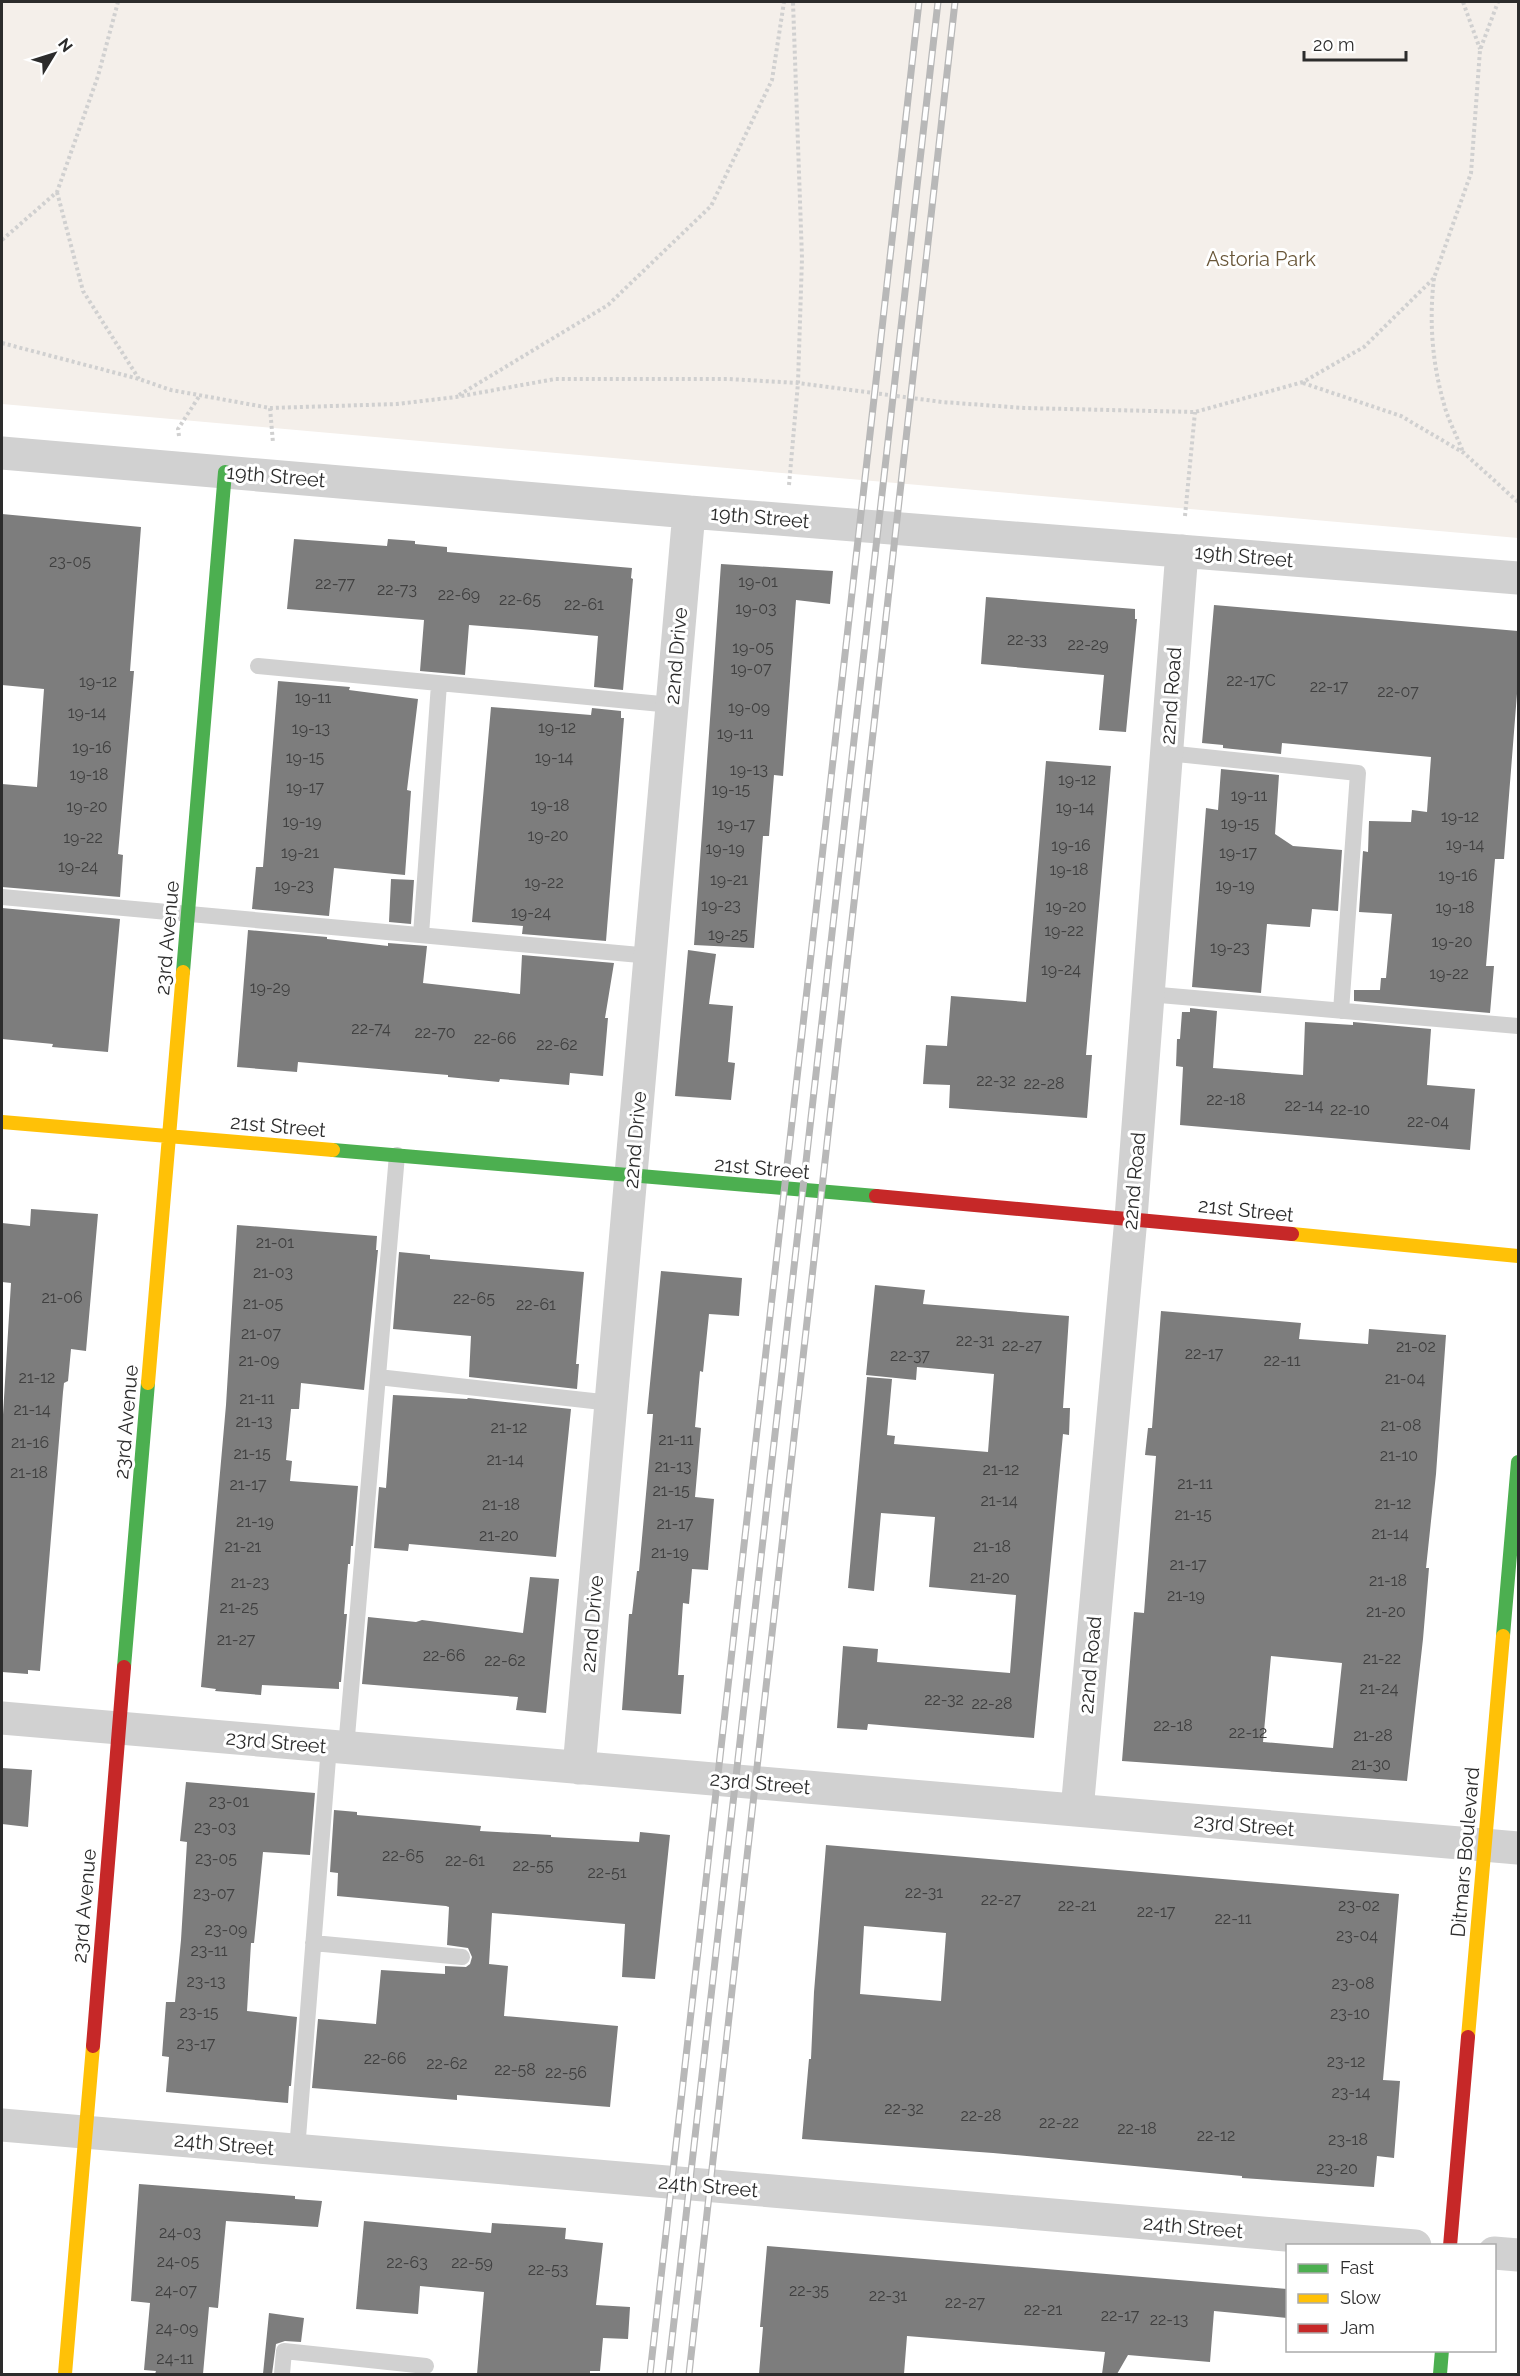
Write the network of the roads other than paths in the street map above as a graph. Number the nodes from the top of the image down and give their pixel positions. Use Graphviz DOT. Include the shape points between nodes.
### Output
graph roads {
  1 [pos="2,453"];
  2 [pos="225,472"];
  3 [pos="689,512"];
  4 [pos="1182,551"];
  5 [pos="1518,578"];
  6 [pos="258,666"];
  7 [pos="439,684"];
  8 [pos="672,705"];
  9 [pos="1167,753"];
  10 [pos="2,897"];
  11 [pos="189,914"];
  12 [pos="421,935"];
  13 [pos="651,956"];
  14 [pos="1148,994"];
  15 [pos="1341,1011"];
  16 [pos="1518,1026"];
  17 [pos="2,1122"];
  18 [pos="170,1137"];
  19 [pos="397,1155"];
  20 [pos="632,1175"];
  21 [pos="1131,1218"];
  22 [pos="1518,1256"];
  23 [pos="378,1377"];
  24 [pos="611,1403"];
  25 [pos="1518,1462"];
  26 [pos="2,1718"];
  27 [pos="119,1728"];
  28 [pos="338,1747"];
  29 [pos="579,1768"];
  30 [pos="1077,1810"];
  31 [pos="1485,1846"];
  32 [pos="1518,1848"];
  33 [pos="314,1943"];
  34 [pos="462,1957"];
  35 [pos="2,2125"];
  36 [pos="86,2132"];
  37 [pos="297,2150"];
  38 [pos="1392,2244"];
  39 [pos="1450,2244"];
  40 [pos="1496,2253"];
  41 [pos="1518,2255"];
  42 [pos="1442,2352"];
  43 [pos="426,2366"];
  44 [pos="65,2374"];
  45 [pos="282,2374"];
  46 [pos="1440,2374"];
  1 -- 2 [label="street, 19th Street"];
  2 -- 3 [label="street, 19th Street"];
  2 -- 11 [label="street, 23rd Avenue"];
  3 -- 4 [label="street, 19th Street"];
  3 -- 8 [label="street, 22nd Drive"];
  4 -- 5 [label="street, 19th Street"];
  4 -- 9 [label="street, 22nd Road"];
  6 -- 7 [label="lane"];
  7 -- 8 [label="lane"];
  7 -- 12 [label="lane"];
  8 -- 13 [label="street, 22nd Drive"];
  9 -- 14 [label="street, 22nd Road"];
  9 -- 15 [label="lane" via="1358,773"];
  10 -- 11 [label="lane"];
  11 -- 12 [label="lane"];
  11 -- 18 [label="street, 23rd Avenue"];
  12 -- 13 [label="lane"];
  13 -- 20 [label="street, 22nd Drive"];
  14 -- 15 [label="lane"];
  14 -- 21 [label="street, 22nd Road"];
  15 -- 16 [label="lane"];
  17 -- 18 [label="street, 21st Street"];
  18 -- 19 [label="street, 21st Street"];
  18 -- 27 [label="street, 23rd Avenue"];
  19 -- 20 [label="street, 21st Street"];
  19 -- 23 [label="lane"];
  20 -- 21 [label="street, 21st Street"];
  20 -- 24 [label="street, 22nd Drive"];
  21 -- 22 [label="street, 21st Street"];
  21 -- 30 [label="street, 22nd Road"];
  23 -- 24 [label="lane"];
  23 -- 28 [label="lane"];
  24 -- 29 [label="street, 22nd Drive"];
  25 -- 31 [label="street, Ditmars Boulevard"];
  26 -- 27 [label="street, 23rd Street"];
  27 -- 28 [label="street, 23rd Street"];
  27 -- 36 [label="street, 23rd Avenue"];
  28 -- 29 [label="street, 23rd Street"];
  28 -- 33 [label="lane"];
  29 -- 30 [label="street, 23rd Street"];
  30 -- 31 [label="street, 23rd Street"];
  31 -- 32 [label="street, 23rd Street"];
  31 -- 39 [label="street, Ditmars Boulevard"];
  33 -- 34 [label="lane"];
  33 -- 37 [label="lane"];
  35 -- 36 [label="street, 24th Street"];
  36 -- 37 [label="street, 24th Street"];
  36 -- 44 [label="street, 23rd Avenue"];
  37 -- 38 [label="street, 24th Street"];
  40 -- 41 [label="street"];
  42 -- 46 [label="street"];
  43 -- 45 [label="lane" via="284,2351"];
}
